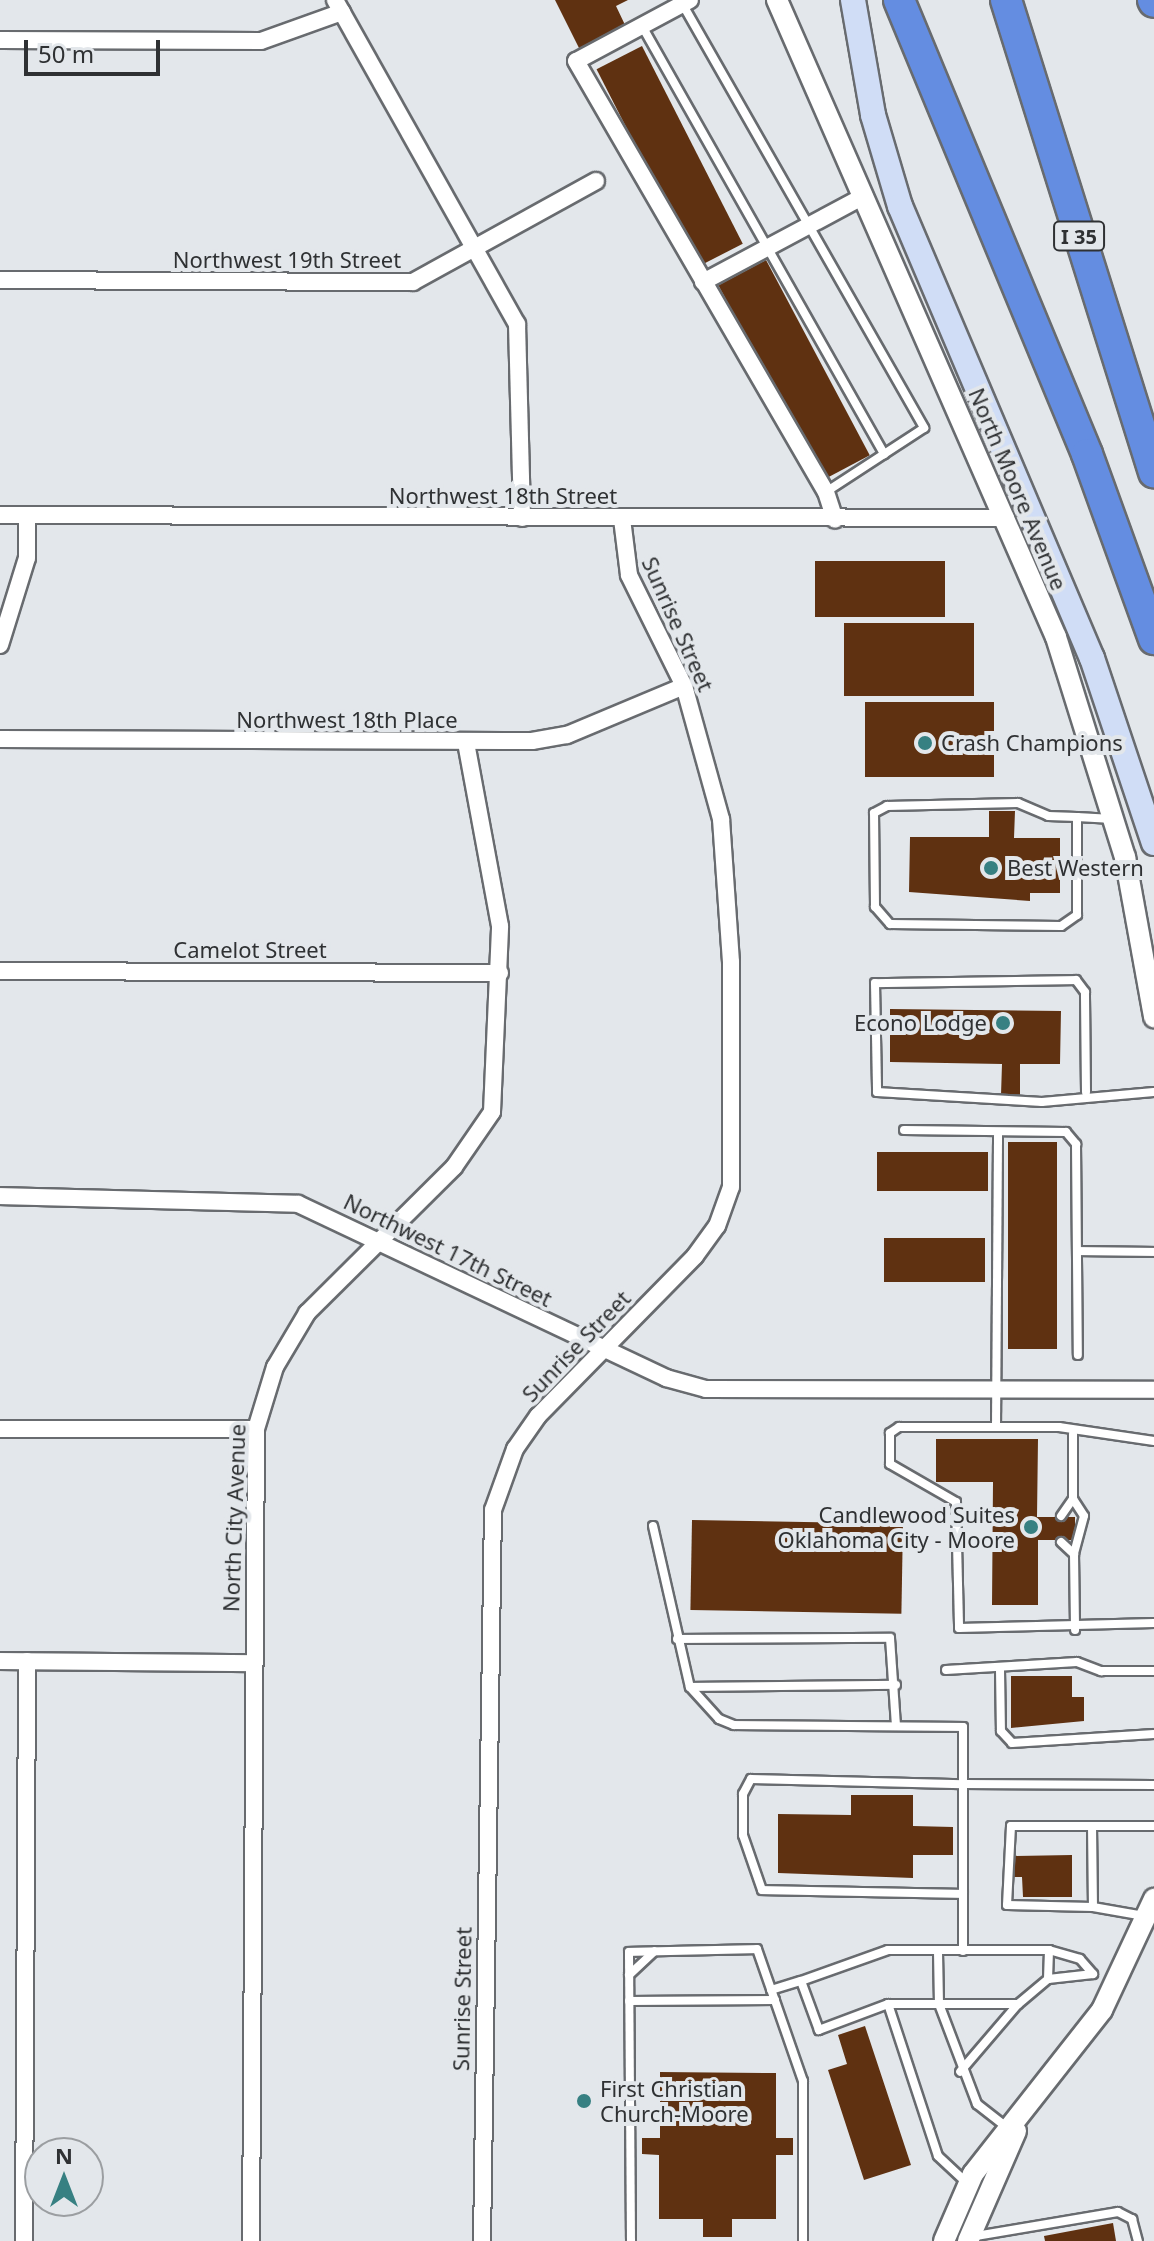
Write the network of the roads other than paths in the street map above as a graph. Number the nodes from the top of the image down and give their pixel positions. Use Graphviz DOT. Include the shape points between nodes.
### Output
graph roads {
  1 [pos="777,0"];
  2 [pos="853,0"];
  3 [pos="899,0"];
  4 [pos="1006,0"];
  5 [pos="686,2"];
  6 [pos="339,6"];
  7 [pos="641,26"];
  8 [pos="0,40"];
  9 [pos="596,181"];
  10 [pos="864,196"];
  11 [pos="811,224"];
  12 [pos="768,248"];
  13 [pos="479,249"];
  14 [pos="0,280"];
  15 [pos="703,282"];
  16 [pos="884,454"];
  17 [pos="1154,472"];
  18 [pos="826,492"];
  19 [pos="0,515"];
  20 [pos="27,515"];
  21 [pos="522,518"];
  22 [pos="1006,518"];
  23 [pos="622,519"];
  24 [pos="835,520"];
  25 [pos="1154,639"];
  26 [pos="0,645"];
  27 [pos="684,686"];
  28 [pos="0,739"];
  29 [pos="466,743"];
  30 [pos="1077,817"];
  31 [pos="1114,819"];
  32 [pos="1154,843"];
  33 [pos="0,971"];
  34 [pos="500,973"];
  35 [pos="1154,1017"];
  36 [pos="1086,1092"];
  37 [pos="1154,1092"];
  38 [pos="904,1130"];
  39 [pos="998,1132"];
  40 [pos="0,1196"];
  41 [pos="379,1239"];
  42 [pos="1078,1251"];
  43 [pos="1154,1252"];
  44 [pos="602,1348"];
  45 [pos="1078,1355"];
  46 [pos="996,1390"];
  47 [pos="1154,1390"];
  48 [pos="996,1427"];
  49 [pos="0,1429"];
  50 [pos="256,1429"];
  51 [pos="1073,1434"];
  52 [pos="1154,1441"];
  53 [pos="1073,1499"];
  54 [pos="1061,1516"];
  55 [pos="653,1526"];
  56 [pos="1061,1542"];
  57 [pos="1074,1554"];
  58 [pos="1154,1623"];
  59 [pos="1075,1630"];
  60 [pos="677,1639"];
  61 [pos="0,1661"];
  62 [pos="27,1661"];
  63 [pos="252,1663"];
  64 [pos="946,1670"];
  65 [pos="1000,1670"];
  66 [pos="1154,1671"];
  67 [pos="896,1685"];
  68 [pos="690,1687"];
  69 [pos="896,1726"];
  70 [pos="1154,1734"];
  71 [pos="963,1784"];
  72 [pos="1154,1785"];
  73 [pos="1092,1826"];
  74 [pos="1154,1826"];
  75 [pos="963,1894"];
  76 [pos="1093,1907"];
  77 [pos="1151,1908"];
  78 [pos="1049,1950"];
  79 [pos="655,1951"];
  80 [pos="963,1951"];
  81 [pos="938,1952"];
  82 [pos="1093,1974"];
  83 [pos="629,1975"];
  84 [pos="1048,1979"];
  85 [pos="801,1981"];
  86 [pos="1117,1984"];
  87 [pos="771,1990"];
  88 [pos="775,2000"];
  89 [pos="629,2001"];
  90 [pos="888,2004"];
  91 [pos="939,2004"];
  92 [pos="1018,2004"];
  93 [pos="960,2072"];
  94 [pos="1029,2106"];
  95 [pos="1008,2128"];
  96 [pos="968,2185"];
  97 [pos="969,2239"];
  98 [pos="24,2241"];
  99 [pos="251,2241"];
  100 [pos="482,2241"];
  101 [pos="631,2241"];
  102 [pos="803,2241"];
  103 [pos="944,2241"];
  104 [pos="1138,2241"];
  1 -- 10 [label="street, North Moore Avenue"];
  2 -- 32 [label="main road" via="873,115 900,206 1092,658"];
  3 -- 25 [label="highway" via="1087,454"];
  4 -- 17 [label="highway, I 35"];
  5 -- 7 [label="street"];
  5 -- 11 [label="lane"];
  6 -- 8 [label="street" via="261,41"];
  6 -- 13 [label="street"];
  7 -- 12 [label="lane"];
  7 -- 15 [label="street" via="576,61"];
  9 -- 13 [label="street, Northwest 19th Street"];
  10 -- 11 [label="street"];
  10 -- 22 [label="street, North Moore Avenue"];
  11 -- 12 [label="street"];
  11 -- 16 [label="lane" via="924,428"];
  12 -- 15 [label="street"];
  12 -- 16 [label="lane"];
  13 -- 14 [label="street, Northwest 19th Street" via="399,284"];
  13 -- 21 [label="street" via="521,340"];
  15 -- 18 [label="street"];
  16 -- 18 [label="lane"];
  18 -- 24 [label="street"];
  19 -- 20 [label="street, Northwest 18th Street"];
  20 -- 21 [label="street, Northwest 18th Street"];
  20 -- 26 [label="street" via="27,558"];
  21 -- 23 [label="street, Northwest 18th Street"];
  22 -- 24 [label="street, Northwest 18th Street"];
  22 -- 31 [label="street, North Moore Avenue" via="1082,710"];
  23 -- 24 [label="street, Northwest 18th Street"];
  23 -- 27 [label="street, Sunrise Street" via="629,575"];
  27 -- 29 [label="street, Northwest 18th Place" via="567,735"];
  27 -- 44 [label="street, Sunrise Street" via="708,759 725,857 731,1187 709,1240"];
  28 -- 29 [label="street, Northwest 18th Place"];
  29 -- 34 [label="street, North City Avenue" via="496,879"];
  30 -- 30 [label="lane" via="1048,816 1018,803 887,806 874,813 875,907 890,924 1061,926 1077,915"];
  30 -- 31 [label="lane"];
  31 -- 35 [label="street, North Moore Avenue"];
  33 -- 34 [label="street, Camelot Street"];
  34 -- 41 [label="street, North City Avenue" via="492,1112 454,1167"];
  36 -- 36 [label="lane" via="1042,1102 877,1092 875,983 1076,980 1085,992"];
  36 -- 37 [label="lane"];
  38 -- 39 [label="lane"];
  39 -- 42 [label="lane" via="1066,1132 1076,1144"];
  39 -- 46 [label="lane"];
  40 -- 41 [label="street, Northwest 17th Street" via="283,1200"];
  41 -- 44 [label="street, Northwest 17th Street"];
  41 -- 50 [label="street, North City Avenue" via="294,1333"];
  42 -- 43 [label="lane"];
  42 -- 45 [label="lane"];
  44 -- 46 [label="street, Northwest 17th Street" via="706,1389"];
  44 -- 100 [label="street, Sunrise Street" via="515,1449 493,1510"];
  46 -- 47 [label="street, Northwest 17th Street"];
  46 -- 48 [label="lane"];
  48 -- 51 [label="lane"];
  48 -- 59 [label="lane" via="899,1427 890,1433 890,1464 956,1502 959,1628"];
  49 -- 50 [label="street"];
  50 -- 63 [label="street, North City Avenue"];
  51 -- 52 [label="lane"];
  51 -- 53 [label="lane"];
  53 -- 54 [label="lane"];
  53 -- 57 [label="lane" via="1084,1516"];
  55 -- 60 [label="lane"];
  56 -- 57 [label="lane"];
  57 -- 59 [label="lane"];
  58 -- 59 [label="lane"];
  60 -- 67 [label="lane" via="890,1638"];
  60 -- 68 [label="lane"];
  61 -- 62 [label="street"];
  62 -- 63 [label="street"];
  62 -- 98 [label="street"];
  63 -- 99 [label="street, North City Avenue"];
  64 -- 65 [label="lane"];
  65 -- 66 [label="lane" via="1014,1662 1077,1662 1101,1671"];
  65 -- 70 [label="lane" via="1001,1731 1012,1743"];
  67 -- 68 [label="lane"];
  67 -- 69 [label="lane"];
  68 -- 69 [label="lane" via="734,1725"];
  69 -- 71 [label="lane" via="963,1727"];
  71 -- 72 [label="lane"];
  71 -- 75 [label="lane"];
  71 -- 75 [label="lane" via="751,1779 743,1794 743,1835 769,1894"];
  73 -- 74 [label="lane"];
  73 -- 76 [label="lane"];
  73 -- 76 [label="lane" via="1007,1828 1006,1903"];
  75 -- 80 [label="lane"];
  76 -- 77 [label="lane"];
  77 -- 86 [label="street"];
  78 -- 80 [label="lane"];
  78 -- 82 [label="lane" via="1080,1959"];
  78 -- 84 [label="lane"];
  79 -- 83 [label="lane"];
  79 -- 83 [label="lane" via="629,1952"];
  79 -- 87 [label="lane" via="757,1949"];
  80 -- 81 [label="lane"];
  81 -- 85 [label="lane" via="888,1950"];
  81 -- 91 [label="lane"];
  82 -- 84 [label="lane"];
  82 -- 86 [label="lane"];
  83 -- 89 [label="lane"];
  84 -- 92 [label="lane"];
  85 -- 87 [label="lane"];
  85 -- 90 [label="lane" via="819,2030"];
  86 -- 94 [label="street"];
  87 -- 88 [label="lane"];
  88 -- 89 [label="lane"];
  88 -- 102 [label="lane" via="803,2081"];
  89 -- 101 [label="lane"];
  90 -- 91 [label="lane"];
  90 -- 96 [label="lane" via="938,2156"];
  91 -- 92 [label="lane"];
  91 -- 93 [label="lane"];
  92 -- 93 [label="lane"];
  93 -- 95 [label="lane" via="977,2104"];
  94 -- 95 [label="street"];
  94 -- 97 [label="street"];
  95 -- 96 [label="street"];
  96 -- 103 [label="street"];
  97 -- 104 [label="lane" via="1118,2212 1132,2219"];
}
